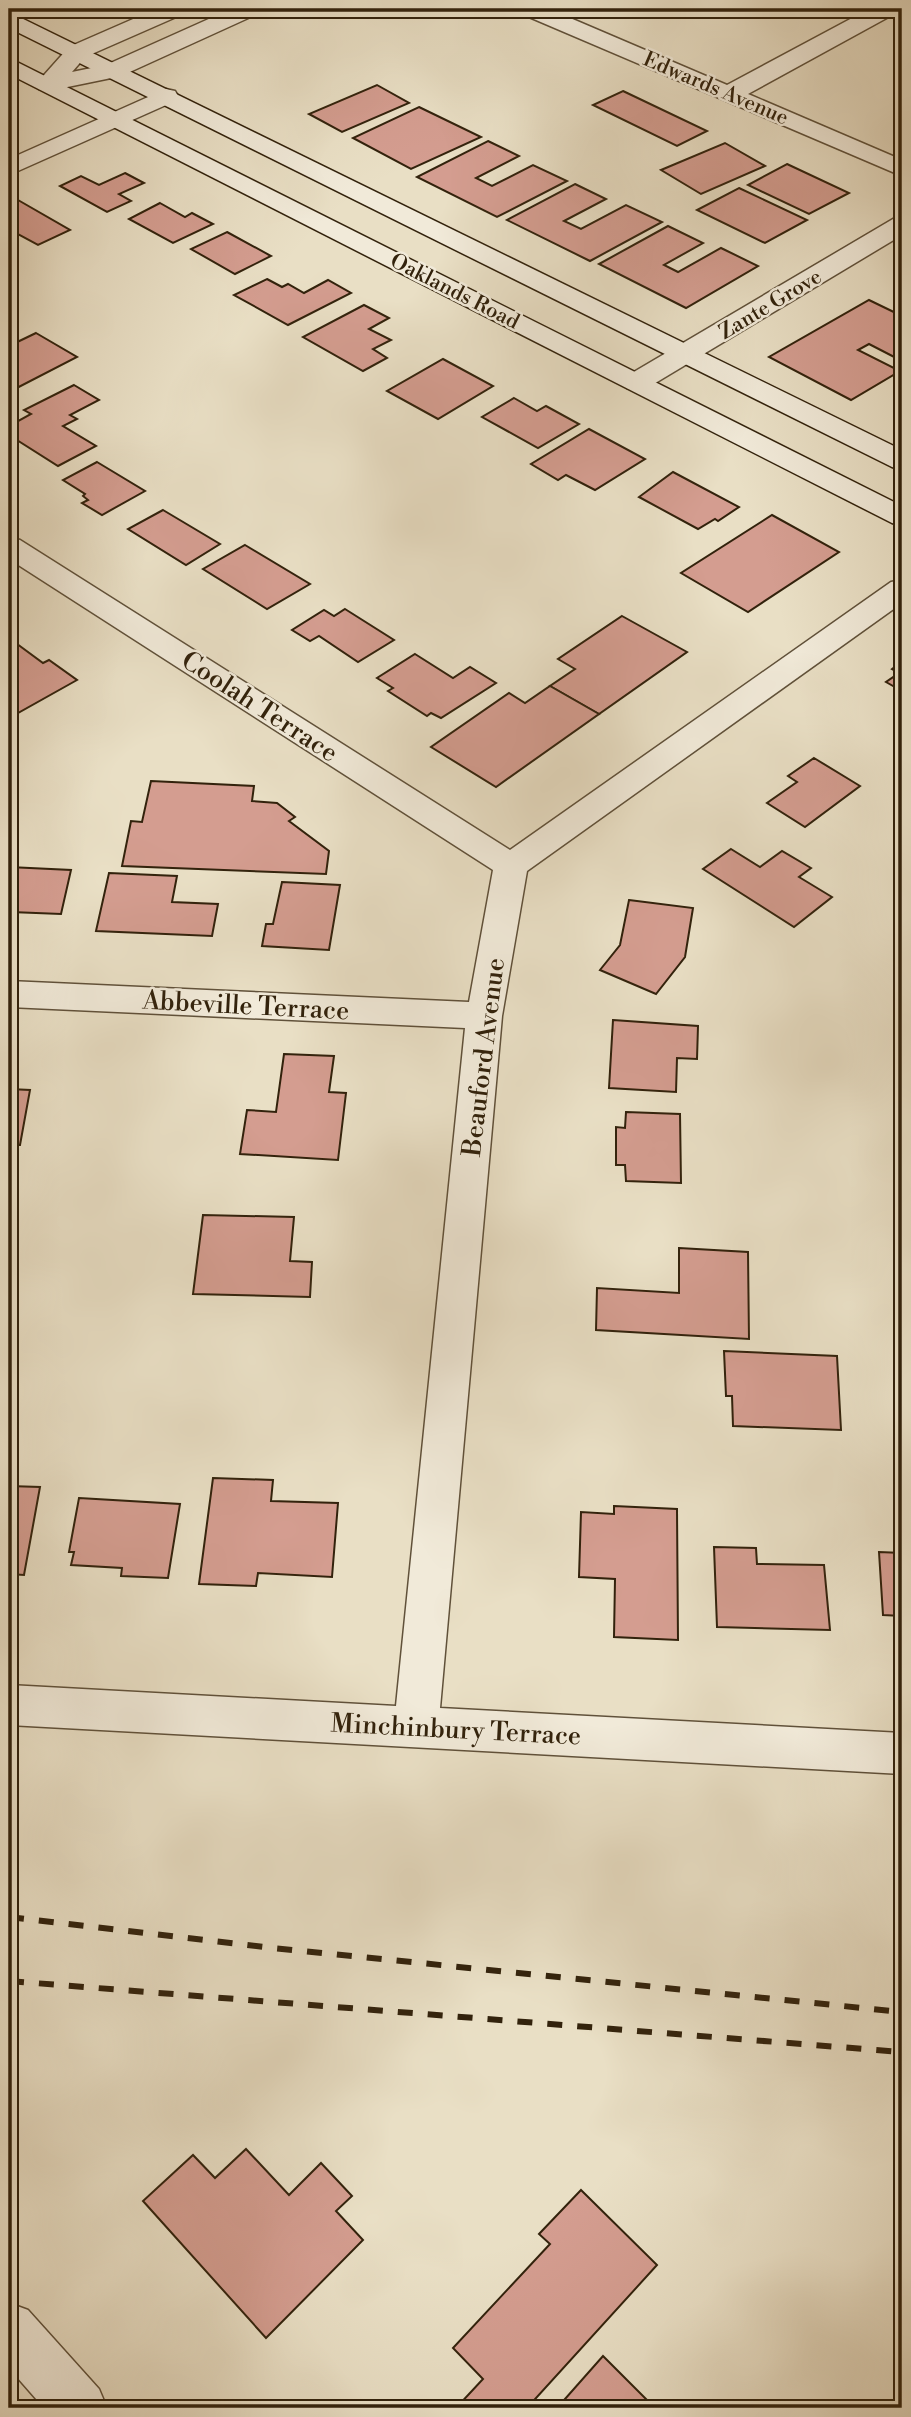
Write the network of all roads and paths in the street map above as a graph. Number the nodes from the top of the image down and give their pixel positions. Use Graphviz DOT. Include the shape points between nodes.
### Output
graph roads {
  1 [pos="175,9"];
  2 [pos="249,9"];
  3 [pos="530,9"];
  4 [pos="886,9"];
  5 [pos="9,19"];
  6 [pos="77,52"];
  7 [pos="9,65"];
  8 [pos="113,71"];
  9 [pos="48,84"];
  10 [pos="731,93"];
  11 [pos="166,96"];
  12 [pos="113,119"];
  13 [pos="9,168"];
  14 [pos="902,169"];
  15 [pos="902,224"];
  16 [pos="687,353"];
  17 [pos="637,382"];
  18 [pos="902,461"];
  19 [pos="902,517"];
  20 [pos="9,546"];
  21 [pos="902,589"];
  22 [pos="511,866"];
  23 [pos="9,994"];
  24 [pos="484,1016"];
  25 [pos="9,1705"];
  26 [pos="416,1727"];
  27 [pos="902,1754"];
  28 [pos="9,2329"];
  29 [pos="80,2408"];
  1 -- 6 [label="street"];
  2 -- 8 [label="street"];
  3 -- 10 [label="street, Edwards Avenue"];
  4 -- 10 [label="street"];
  5 -- 6 [label="street, Oaklands Road"];
  6 -- 8 [label="street, Oaklands Road"];
  6 -- 9 [label="street"];
  7 -- 9 [label="street, Oaklands Road"];
  8 -- 9 [label="street"];
  8 -- 11 [label="street, Oaklands Road"];
  9 -- 12 [label="street, Oaklands Road"];
  10 -- 14 [label="street, Edwards Avenue"];
  11 -- 12 [label="street"];
  11 -- 16 [label="street, Oaklands Road"];
  12 -- 13 [label="street"];
  12 -- 17 [label="street, Oaklands Road"];
  15 -- 16 [label="street, Zante Grove"];
  16 -- 17 [label="street, Zante Grove"];
  16 -- 18 [label="street, Oaklands Road"];
  17 -- 19 [label="street, Oaklands Road"];
  20 -- 22 [label="street, Coolah Terrace"];
  21 -- 22 [label="street"];
  22 -- 24 [label="street, Beauford Avenue"];
  23 -- 24 [label="street, Abbeville Terrace"];
  24 -- 26 [label="street, Beauford Avenue"];
  25 -- 26 [label="street, Minchinbury Terrace"];
  26 -- 27 [label="street, Minchinbury Terrace"];
  28 -- 29 [label="street"];
}
